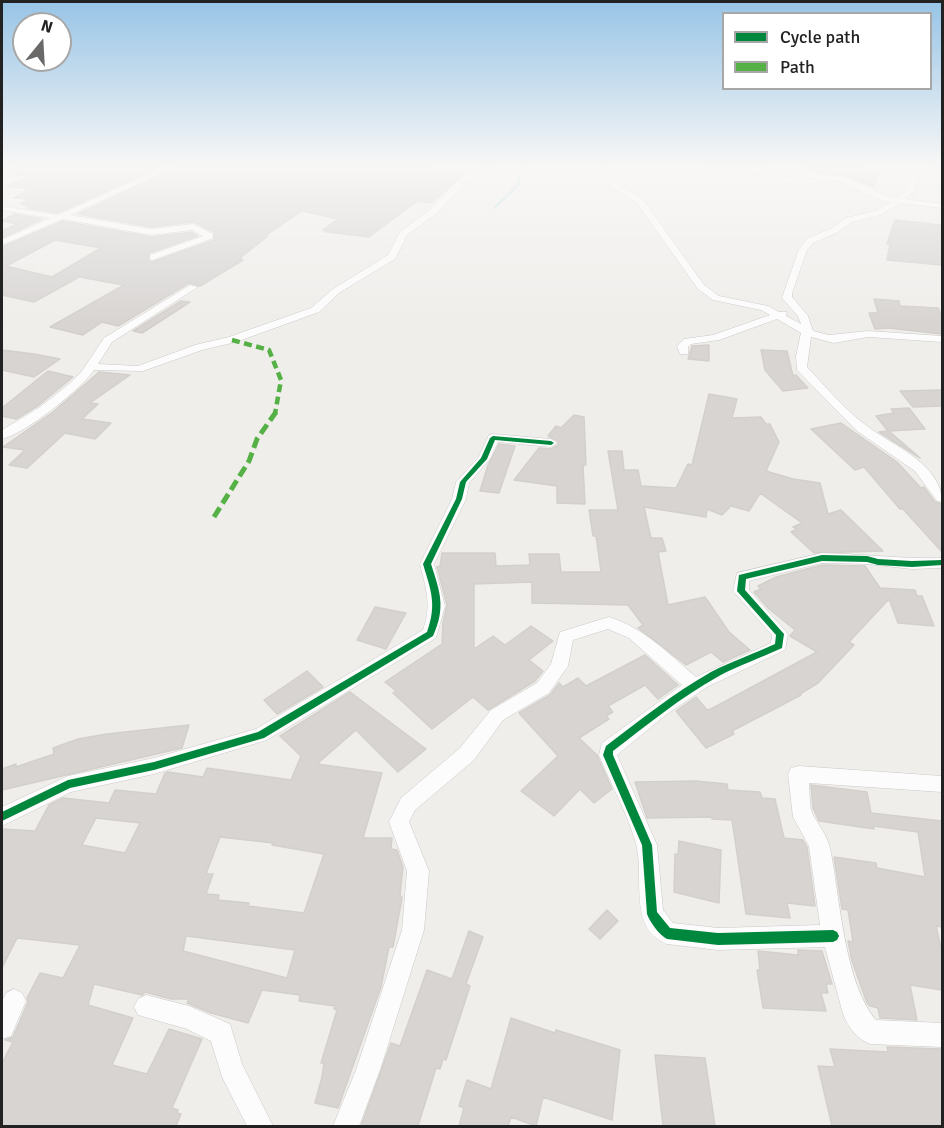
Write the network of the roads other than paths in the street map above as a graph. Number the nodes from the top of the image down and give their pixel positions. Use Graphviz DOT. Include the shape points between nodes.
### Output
graph roads {
  1 [pos="54,219"];
  2 [pos="76,219"];
  3 [pos="424,219"];
  4 [pos="652,219"];
  5 [pos="855,219"];
  6 [pos="2,243"];
  7 [pos="153,257"];
  8 [pos="192,286"];
  9 [pos="716,298"];
  10 [pos="794,305"];
  11 [pos="779,316"];
  12 [pos="735,322"];
  13 [pos="807,335"];
  14 [pos="942,339"];
  15 [pos="684,352"];
  16 [pos="91,367"];
  17 [pos="2,435"];
  18 [pos="552,443"];
  19 [pos="942,498"];
  20 [pos="942,563"];
  21 [pos="696,687"];
  22 [pos="942,784"];
  23 [pos="2,817"];
  24 [pos="833,936"];
  25 [pos="14,1001"];
  26 [pos="146,1007"];
  27 [pos="2,1027"];
  28 [pos="942,1035"];
  29 [pos="260,1126"];
  30 [pos="346,1126"];
  1 -- 6 [label="street"];
  2 -- 7 [label="street" via="151,231 193,227 210,236"];
  3 -- 16 [label="street" via="403,234 392,257 336,291 315,310 139,369"];
  4 -- 9 [label="street" via="701,287"];
  5 -- 10 [label="street" via="810,241 803,249 786,293"];
  8 -- 16 [label="street" via="108,340"];
  9 -- 11 [label="street" via="764,308"];
  9 -- 12 [label="street" via="726,303"];
  10 -- 11 [label="street"];
  10 -- 13 [label="street" via="804,312"];
  11 -- 12 [label="street"];
  11 -- 13 [label="street"];
  12 -- 15 [label="street" via="715,338 688,341 681,346"];
  13 -- 14 [label="street" via="834,340 868,334"];
  13 -- 19 [label="street" via="801,368 861,428 920,468"];
  16 -- 17 [label="street" via="66,395"];
  18 -- 23 [label="street" via="493,438 484,459 463,482 459,499 427,564 439,600 430,634 261,735 154,766 68,784"];
  20 -- 21 [label="street" via="822,558 742,577 741,591 780,634 779,646 717,673"];
  21 -- 24 [label="street" via="669,702 609,749 608,755 647,845 652,914 667,933 718,939"];
  21 -- 30 [label="street" via="635,634 609,623 566,636 559,666 543,688 497,715 466,754 408,804 399,822 418,871 413,930"];
  22 -- 24 [label="street" via="798,774 803,817 819,846"];
  24 -- 28 [label="street" via="855,1014 870,1032"];
  25 -- 27 [label="street"];
  26 -- 29 [label="street" via="189,1018 221,1033 231,1068"];
}
